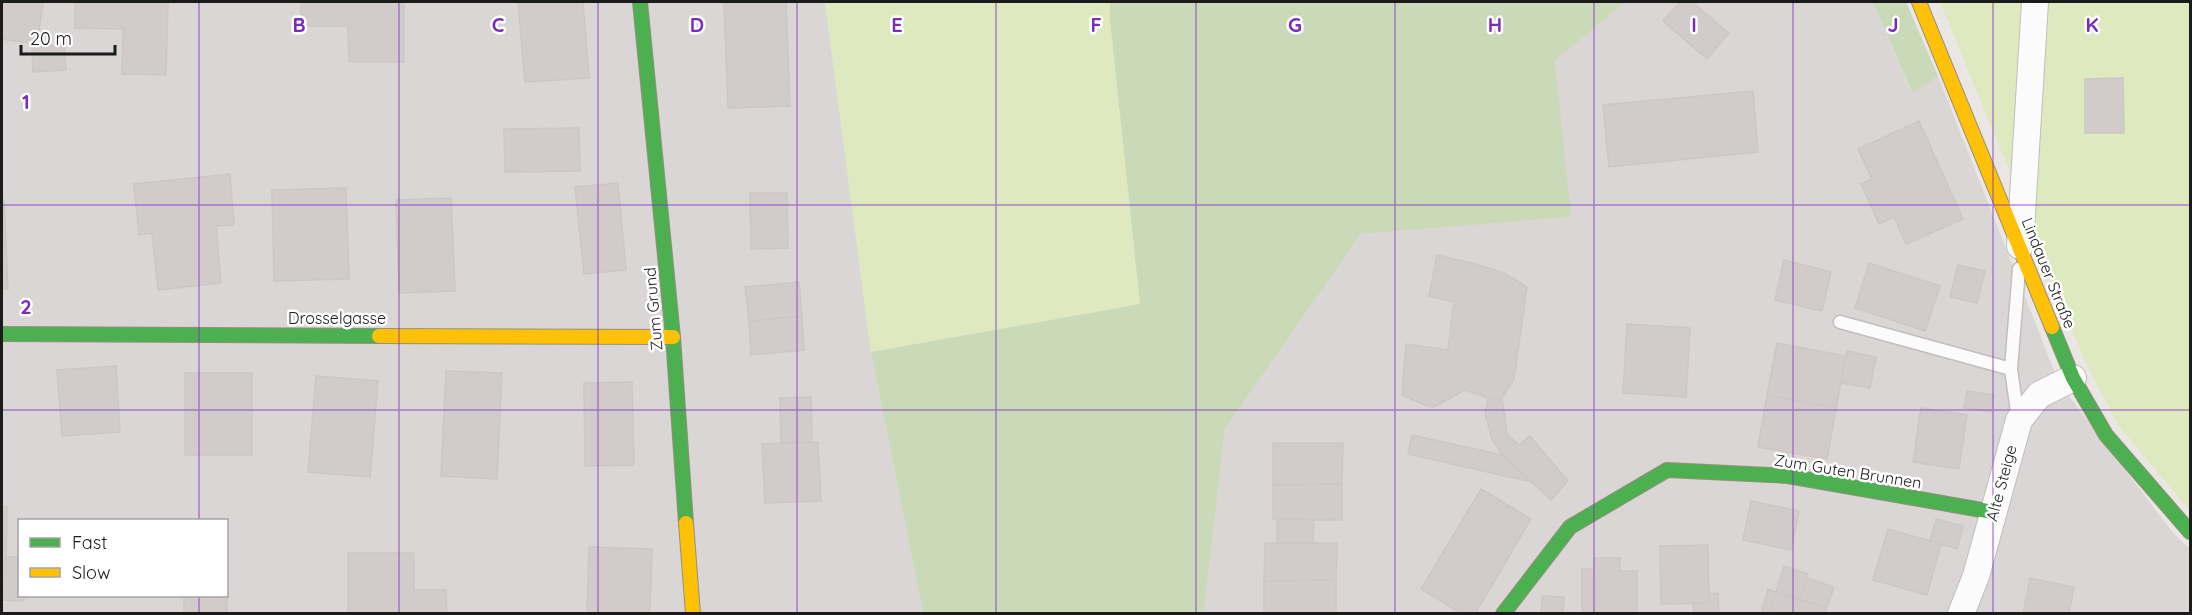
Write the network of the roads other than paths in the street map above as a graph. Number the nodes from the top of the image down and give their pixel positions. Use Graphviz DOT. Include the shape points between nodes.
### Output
graph roads {
  1 [pos="640,2"];
  2 [pos="1919,2"];
  3 [pos="2035,2"];
  4 [pos="2020,246"];
  5 [pos="1840,322"];
  6 [pos="2,334"];
  7 [pos="673,337"];
  8 [pos="2011,369"];
  9 [pos="2073,378"];
  10 [pos="2019,420"];
  11 [pos="1993,512"];
  12 [pos="2190,532"];
  13 [pos="693,614"];
  14 [pos="1503,614"];
  15 [pos="1961,614"];
  1 -- 7 [label="street, Zum Grund"];
  2 -- 4 [label="street, Lindauer Straße"];
  3 -- 4 [label="street"];
  4 -- 8 [label="lane"];
  4 -- 9 [label="street, Lindauer Straße"];
  5 -- 8 [label="lane"];
  6 -- 7 [label="street, Drosselgasse"];
  7 -- 13 [label="street, Zum Grund"];
  8 -- 10 [label="lane"];
  9 -- 10 [label="street, Alte Steige" via="2039,395"];
  9 -- 12 [label="street, Lindauer Straße" via="2106,435"];
  10 -- 11 [label="street, Alte Steige"];
  11 -- 14 [label="street, Zum Guten Brunnen" via="1788,476 1667,470 1570,527"];
  11 -- 15 [label="street, Alte Steige"];
}
